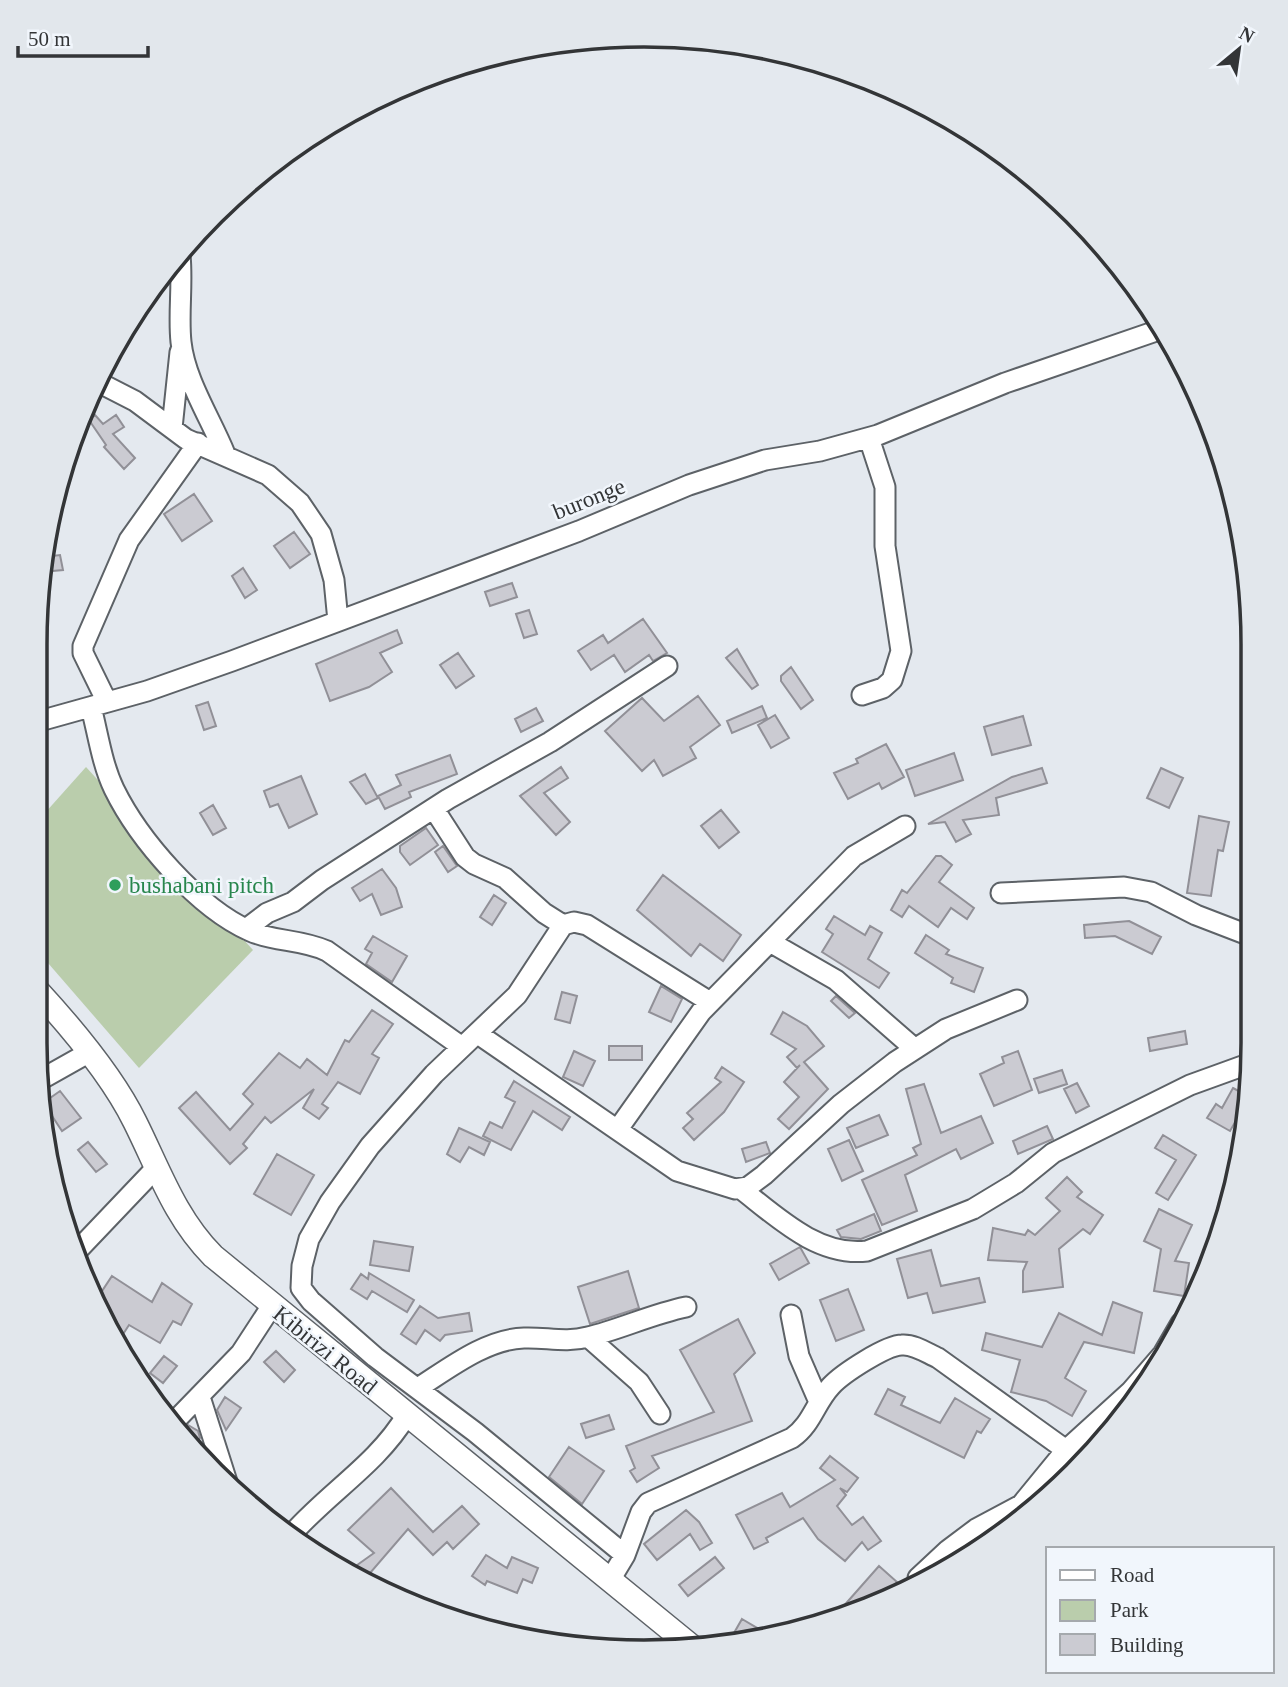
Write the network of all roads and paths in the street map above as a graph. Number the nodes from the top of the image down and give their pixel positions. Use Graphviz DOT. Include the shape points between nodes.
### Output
graph roads {
  1 [pos="181,268"];
  2 [pos="1153,332"];
  3 [pos="181,343"];
  4 [pos="106,386"];
  5 [pos="172,428"];
  6 [pos="869,438"];
  7 [pos="198,443"];
  8 [pos="225,454"];
  9 [pos="338,621"];
  10 [pos="667,666"];
  11 [pos="862,695"];
  12 [pos="99,704"];
  13 [pos="47,719"];
  14 [pos="434,808"];
  15 [pos="905,826"];
  16 [pos="1001,893"];
  17 [pos="563,925"];
  18 [pos="246,929"];
  19 [pos="1241,932"];
  20 [pos="769,942"];
  21 [pos="1017,1000"];
  22 [pos="710,1002"];
  23 [pos="47,1003"];
  24 [pos="478,1034"];
  25 [pos="462,1047"];
  26 [pos="915,1049"];
  27 [pos="88,1053"];
  28 [pos="1240,1067"];
  29 [pos="49,1075"];
  30 [pos="618,1129"];
  31 [pos="156,1168"];
  32 [pos="741,1189"];
  33 [pos="83,1245"];
  34 [pos="271,1307"];
  35 [pos="686,1307"];
  36 [pos="790,1315"];
  37 [pos="588,1337"];
  38 [pos="418,1388"];
  39 [pos="200,1397"];
  40 [pos="1122,1399"];
  41 [pos="819,1402"];
  42 [pos="660,1414"];
  43 [pos="406,1416"];
  44 [pos="180,1417"];
  45 [pos="489,1444"];
  46 [pos="1066,1450"];
  47 [pos="221,1464"];
  48 [pos="476,1472"];
  49 [pos="1021,1504"];
  50 [pos="1020,1506"];
  51 [pos="298,1528"];
  52 [pos="625,1556"];
  53 [pos="934,1564"];
  54 [pos="610,1580"];
  55 [pos="681,1638"];
  1 -- 3 [label="street"];
  2 -- 6 [label="street, buronge" via="1005,383"];
  3 -- 5 [label="street"];
  3 -- 8 [label="street" via="189,373"];
  4 -- 5 [label="street"];
  5 -- 7 [label="street"];
  6 -- 9 [label="street, buronge" via="765,460 701,481"];
  6 -- 11 [label="street" via="885,487 885,546 901,651 892,680"];
  7 -- 8 [label="street"];
  7 -- 12 [label="street" via="129,540 83,646"];
  8 -- 9 [label="street" via="268,475 300,503 321,534 334,580"];
  9 -- 12 [label="street, buronge" via="232,662"];
  10 -- 14 [label="street" via="551,742"];
  12 -- 13 [label="street, buronge"];
  12 -- 18 [label="street" via="114,789 147,841 197,893"];
  14 -- 17 [label="street" via="465,857 505,878"];
  14 -- 18 [label="street"];
  15 -- 20 [label="street" via="853,856"];
  16 -- 19 [label="street" via="1124,887 1151,892"];
  17 -- 22 [label="street" via="587,925"];
  17 -- 24 [label="street" via="517,995"];
  18 -- 25 [label="street" via="327,951"];
  20 -- 22 [label="street"];
  20 -- 26 [label="street" via="836,980"];
  21 -- 26 [label="street" via="946,1029"];
  22 -- 30 [label="street"];
  23 -- 27 [label="street, Kibirizi Road"];
  24 -- 25 [label="street"];
  24 -- 30 [label="street"];
  25 -- 38 [label="street" via="370,1146 309,1239 302,1266 301,1288 311,1301"];
  26 -- 32 [label="street" via="841,1104 764,1175"];
  27 -- 29 [label="street"];
  27 -- 31 [label="street, Kibirizi Road" via="134,1119"];
  28 -- 32 [label="street" via="1190,1085 1053,1153 973,1209 867,1251 851,1253 817,1243"];
  30 -- 32 [label="street" via="677,1171"];
  31 -- 33 [label="street"];
  31 -- 34 [label="street, Kibirizi Road" via="192,1235"];
  34 -- 39 [label="street" via="240,1353"];
  34 -- 43 [label="street, Kibirizi Road"];
  35 -- 37 [label="street"];
  36 -- 41 [label="street" via="799,1356"];
  37 -- 38 [label="street" via="559,1342 507,1340"];
  37 -- 42 [label="street" via="639,1382"];
  38 -- 45 [label="street"];
  39 -- 44 [label="street"];
  39 -- 47 [label="street"];
  40 -- 46 [label="street"];
  41 -- 46 [label="street" via="845,1375 901,1344 938,1358"];
  41 -- 52 [label="street" via="807,1426 792,1438 648,1503"];
  43 -- 48 [label="street, Kibirizi Road"];
  43 -- 51 [label="street" via="396,1433"];
  45 -- 48 [label="street"];
  45 -- 52 [label="street"];
  46 -- 49 [label="street"];
  48 -- 54 [label="street, Kibirizi Road"];
  50 -- 53 [label="street" via="967,1536"];
  52 -- 54 [label="street"];
  54 -- 55 [label="street, Kibirizi Road"];
}
